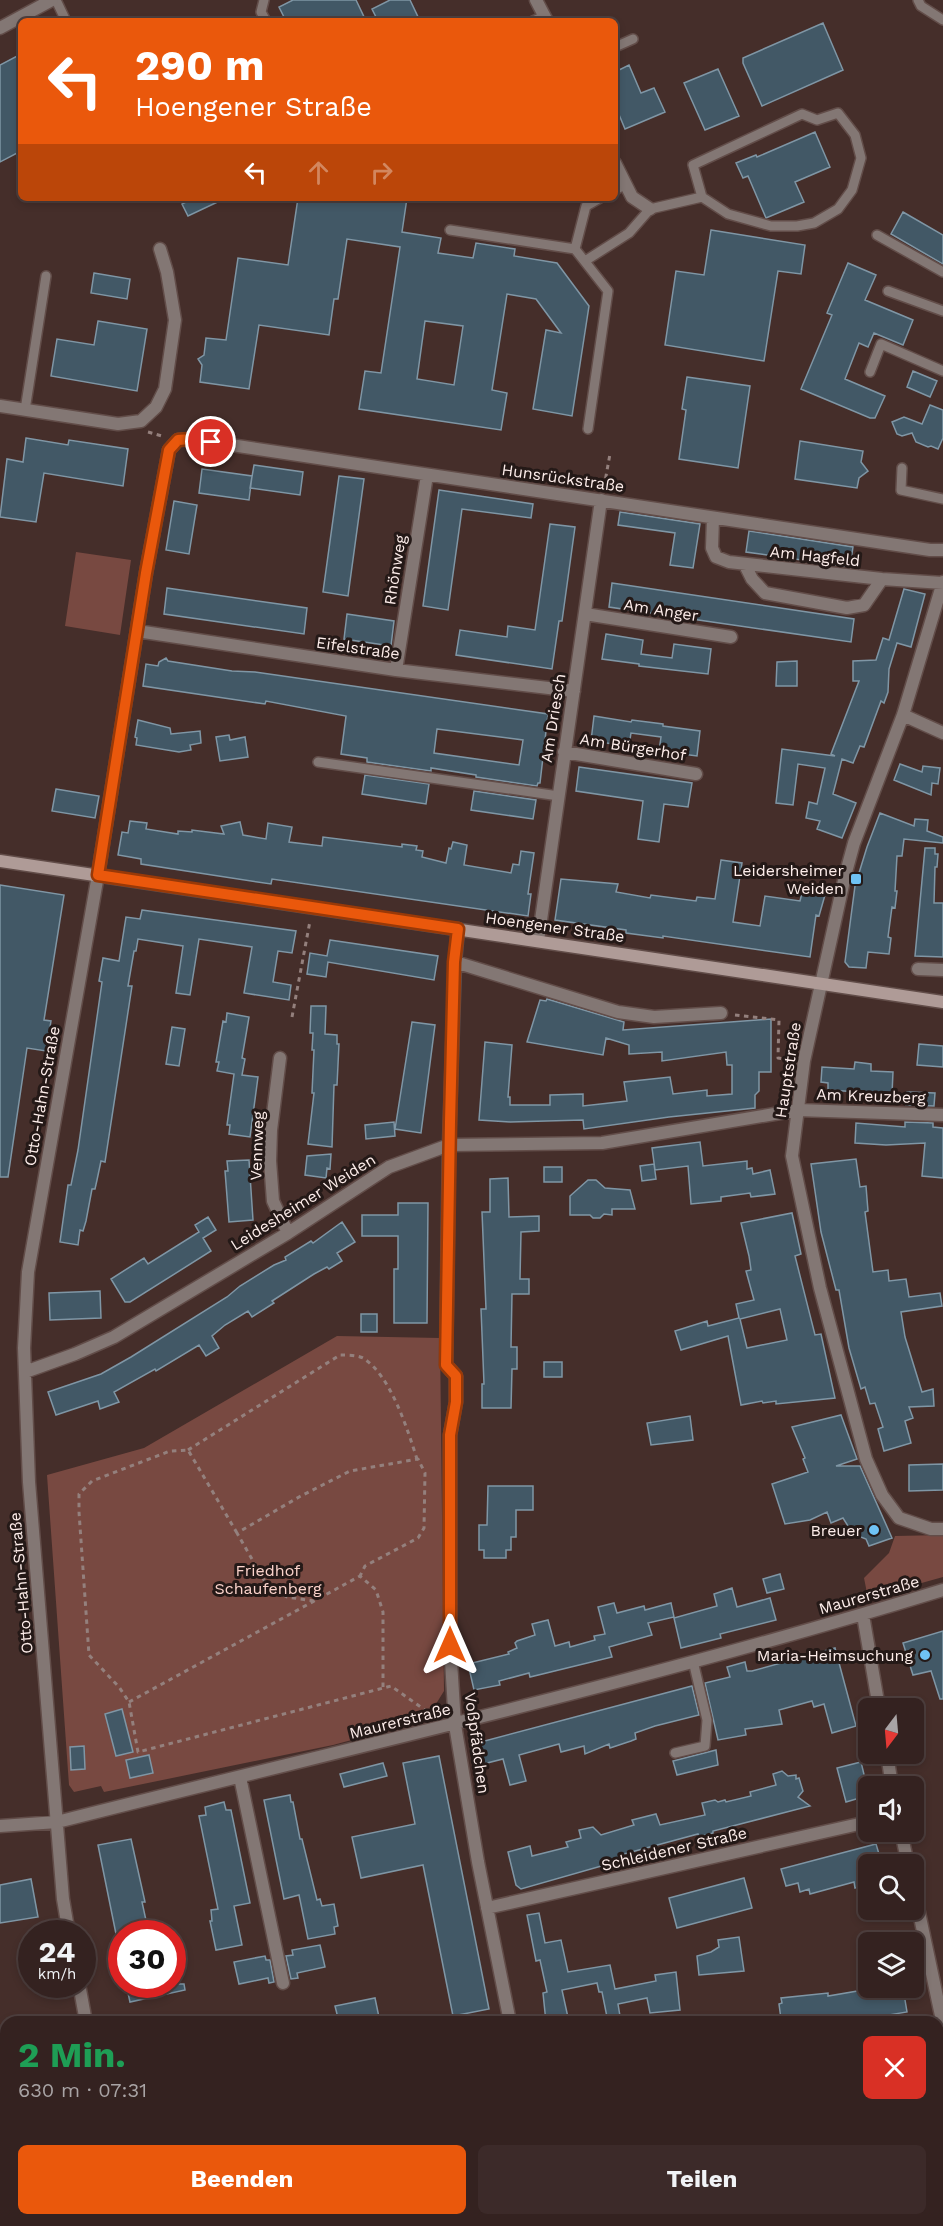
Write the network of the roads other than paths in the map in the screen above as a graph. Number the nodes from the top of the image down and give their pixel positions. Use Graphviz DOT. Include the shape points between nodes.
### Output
graph roads {
  1 [pos="54,0"];
  2 [pos="264,0"];
  3 [pos="536,0"];
  4 [pos="918,0"];
  5 [pos="19,18"];
  6 [pos="64,18"];
  7 [pos="264,18"];
  8 [pos="541,18"];
  9 [pos="18,19"];
  10 [pos="943,20"];
  11 [pos="0,28"];
  12 [pos="633,39"];
  13 [pos="618,46"];
  14 [pos="620,187"];
  15 [pos="702,197"];
  16 [pos="595,201"];
  17 [pos="650,208"];
  18 [pos="450,230"];
  19 [pos="877,235"];
  20 [pos="160,249"];
  21 [pos="575,249"];
  22 [pos="585,261"];
  23 [pos="943,272"];
  24 [pos="46,276"];
  25 [pos="888,291"];
  26 [pos="943,311"];
  27 [pos="943,371"];
  28 [pos="870,372"];
  29 [pos="0,406"];
  30 [pos="26,410"];
  31 [pos="588,429"];
  32 [pos="178,440"];
  33 [pos="902,468"];
  34 [pos="427,475"];
  35 [pos="943,499"];
  36 [pos="601,500"];
  37 [pos="713,518"];
  38 [pos="943,550"];
  39 [pos="745,565"];
  40 [pos="882,579"];
  41 [pos="943,583"];
  42 [pos="585,614"];
  43 [pos="137,631"];
  44 [pos="731,638"];
  45 [pos="396,670"];
  46 [pos="574,691"];
  47 [pos="903,715"];
  48 [pos="943,733"];
  49 [pos="564,752"];
  50 [pos="318,762"];
  51 [pos="696,774"];
  52 [pos="559,796"];
  53 [pos="0,861"];
  54 [pos="98,875"];
  55 [pos="458,929"];
  56 [pos="538,941"];
  57 [pos="454,962"];
  58 [pos="918,969"];
  59 [pos="943,970"];
  60 [pos="821,984"];
  61 [pos="943,1002"];
  62 [pos="721,1013"];
  63 [pos="280,1058"];
  64 [pos="798,1110"];
  65 [pos="943,1115"];
  66 [pos="449,1144"];
  67 [pos="288,1233"];
  68 [pos="25,1372"];
  69 [pos="943,1529"];
  70 [pos="943,1590"];
  71 [pos="863,1615"];
  72 [pos="693,1661"];
  73 [pos="877,1698"];
  74 [pos="455,1725"];
  75 [pos="675,1753"];
  76 [pos="240,1777"];
  77 [pos="57,1822"];
  78 [pos="858,1824"];
  79 [pos="0,1826"];
  80 [pos="487,1908"];
  81 [pos="67,1920"];
  82 [pos="921,1920"];
  83 [pos="283,1983"];
  84 [pos="82,1998"];
  85 [pos="85,2016"];
  86 [pos="509,2016"];
  87 [pos="941,2016"];
  1 -- 5 [label="street"];
  1 -- 6 [label="lane"];
  2 -- 7 [label="lane" via="261,12"];
  3 -- 8 [label="street"];
  4 -- 10 [label="lane"];
  9 -- 11 [label="street"];
  12 -- 13 [label="lane"];
  14 -- 17 [label="street"];
  15 -- 15 [label="lane" via="728,214 771,226 814,223 838,209 852,190 861,158 855,135 838,113 817,120 802,114 693,165"];
  15 -- 17 [label="lane"];
  16 -- 21 [label="lane" via="586,206"];
  17 -- 22 [label="lane" via="629,233"];
  18 -- 21 [label="lane"];
  19 -- 23 [label="lane"];
  20 -- 30 [label="street" via="175,320 165,389 156,407 141,421 118,424"];
  21 -- 22 [label="lane"];
  22 -- 31 [label="lane" via="608,291"];
  24 -- 30 [label="lane"];
  25 -- 26 [label="lane"];
  27 -- 28 [label="lane" via="881,344"];
  29 -- 30 [label="street"];
  32 -- 34 [label="street, Hunsrückstraße"];
  32 -- 43 [label="street, Otto-Hahn-Straße" via="169,450"];
  33 -- 35 [label="lane" via="901,490"];
  34 -- 36 [label="street, Hunsrückstraße"];
  34 -- 45 [label="street, Rhönweg"];
  36 -- 37 [label="street, Hunsrückstraße"];
  36 -- 42 [label="street, Am Driesch"];
  37 -- 38 [label="street, Hunsrückstraße"];
  37 -- 39 [label="street, Am Hagfeld" via="712,548 716,557"];
  39 -- 40 [label="street, Am Hagfeld"];
  39 -- 40 [label="street, Am Hagfeld" via="765,593 847,608 864,605"];
  40 -- 41 [label="street, Am Hagfeld"];
  41 -- 47 [label="street, Hauptstraße"];
  42 -- 44 [label="street, Am Anger"];
  42 -- 46 [label="street, Am Driesch"];
  43 -- 45 [label="street, Eifelstraße"];
  43 -- 54 [label="street, Otto-Hahn-Straße"];
  45 -- 46 [label="street, Eifelstraße"];
  46 -- 49 [label="street, Am Driesch"];
  47 -- 48 [label="street"];
  47 -- 60 [label="street, Hauptstraße" via="854,843"];
  49 -- 51 [label="street, Am Bürgerhof"];
  49 -- 52 [label="street, Am Driesch"];
  50 -- 52 [label="lane"];
  52 -- 56 [label="street, Am Driesch"];
  53 -- 54 [label="main road, Hoengener Straße"];
  54 -- 55 [label="main road, Hoengener Straße"];
  54 -- 68 [label="street, Otto-Hahn-Straße" via="28,1272"];
  55 -- 56 [label="main road, Hoengener Straße"];
  55 -- 57 [label="street, Voßpfädchen"];
  56 -- 60 [label="main road, Hoengener Straße"];
  57 -- 62 [label="street" via="618,1012 654,1017"];
  57 -- 66 [label="street, Voßpfädchen"];
  58 -- 59 [label="street"];
  60 -- 61 [label="main road, Hoengener Straße"];
  60 -- 64 [label="street, Hauptstraße"];
  63 -- 67 [label="street, Vennweg" via="270,1161 273,1201"];
  64 -- 65 [label="street, Am Kreuzberg"];
  64 -- 66 [label="street, Leidesheimer Weiden" via="602,1143"];
  64 -- 69 [label="street, Hauptstraße" via="792,1156 820,1288 866,1459 882,1495 899,1518"];
  66 -- 67 [label="street, Leidesheimer Weiden" via="388,1167"];
  66 -- 74 [label="street, Voßpfädchen" via="446,1365 456,1376 450,1435 450,1645"];
  67 -- 68 [label="street, Leidesheimer Weiden" via="114,1337"];
  68 -- 77 [label="street, Otto-Hahn-Straße" via="30,1493"];
  70 -- 71 [label="street, Maurerstraße"];
  71 -- 72 [label="street, Maurerstraße"];
  71 -- 73 [label="street"];
  72 -- 74 [label="street, Maurerstraße"];
  72 -- 75 [label="lane" via="707,1720 705,1746"];
  74 -- 76 [label="street, Maurerstraße"];
  74 -- 80 [label="street, Voßpfädchen"];
  76 -- 77 [label="street, Maurerstraße"];
  76 -- 83 [label="street"];
  77 -- 79 [label="street, Maurerstraße"];
  77 -- 81 [label="street, Otto-Hahn-Straße"];
  78 -- 80 [label="street, Schleidener Straße"];
  80 -- 86 [label="street, Voßpfädchen"];
  82 -- 87 [label="street"];
  84 -- 85 [label="street"];
}
